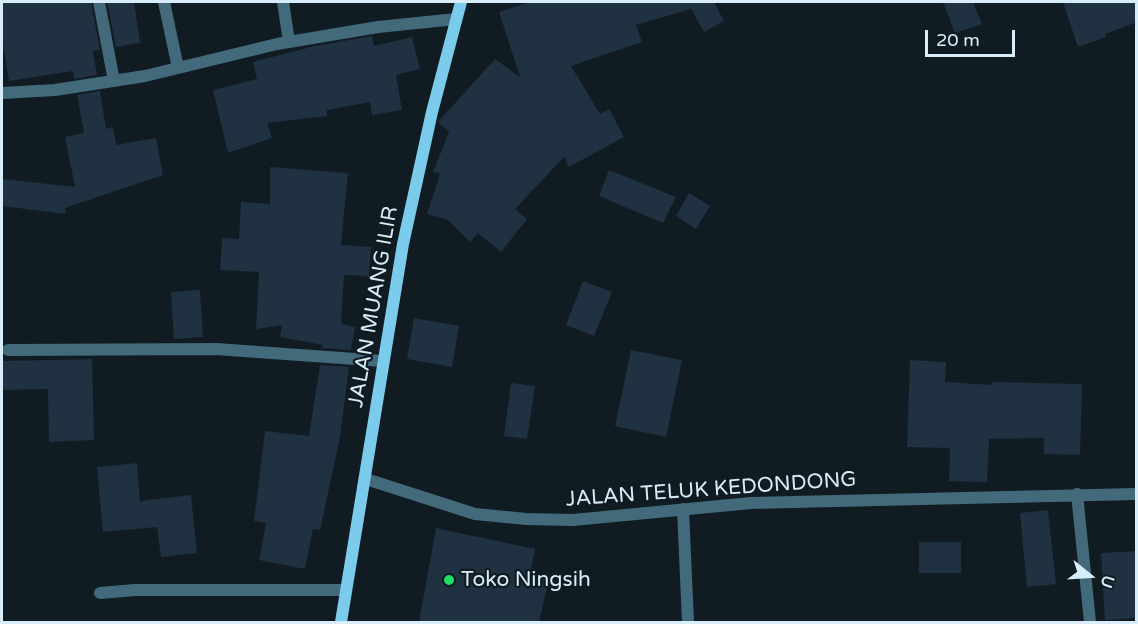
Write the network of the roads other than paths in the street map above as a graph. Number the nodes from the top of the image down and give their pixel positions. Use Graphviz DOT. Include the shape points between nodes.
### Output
graph roads {
  1 [pos="99,2"];
  2 [pos="164,2"];
  3 [pos="283,2"];
  4 [pos="461,2"];
  5 [pos="456,19"];
  6 [pos="290,42"];
  7 [pos="178,68"];
  8 [pos="114,81"];
  9 [pos="2,93"];
  10 [pos="8,350"];
  11 [pos="383,361"];
  12 [pos="366,479"];
  13 [pos="1077,494"];
  14 [pos="1137,494"];
  15 [pos="683,509"];
  16 [pos="346,590"];
  17 [pos="100,593"];
  18 [pos="341,622"];
  19 [pos="688,622"];
  20 [pos="1090,622"];
  1 -- 8 [label="street"];
  2 -- 7 [label="street"];
  3 -- 6 [label="street"];
  4 -- 5 [label="main road, JALAN MUANG ILIR"];
  5 -- 6 [label="street"];
  5 -- 11 [label="main road, JALAN MUANG ILIR" via="403,244"];
  6 -- 7 [label="street"];
  7 -- 8 [label="street"];
  8 -- 9 [label="street"];
  10 -- 11 [label="street" via="216,349"];
  11 -- 12 [label="main road, JALAN MUANG ILIR"];
  12 -- 15 [label="street, JALAN TELUK KEDONDONG" via="475,513 526,519 573,520"];
  12 -- 16 [label="main road, JALAN MUANG ILIR"];
  13 -- 14 [label="street, JALAN TELUK KEDONDONG"];
  13 -- 15 [label="street, JALAN TELUK KEDONDONG" via="751,503"];
  13 -- 20 [label="street"];
  15 -- 19 [label="street"];
  16 -- 17 [label="street"];
  16 -- 18 [label="main road, JALAN MUANG ILIR"];
}
